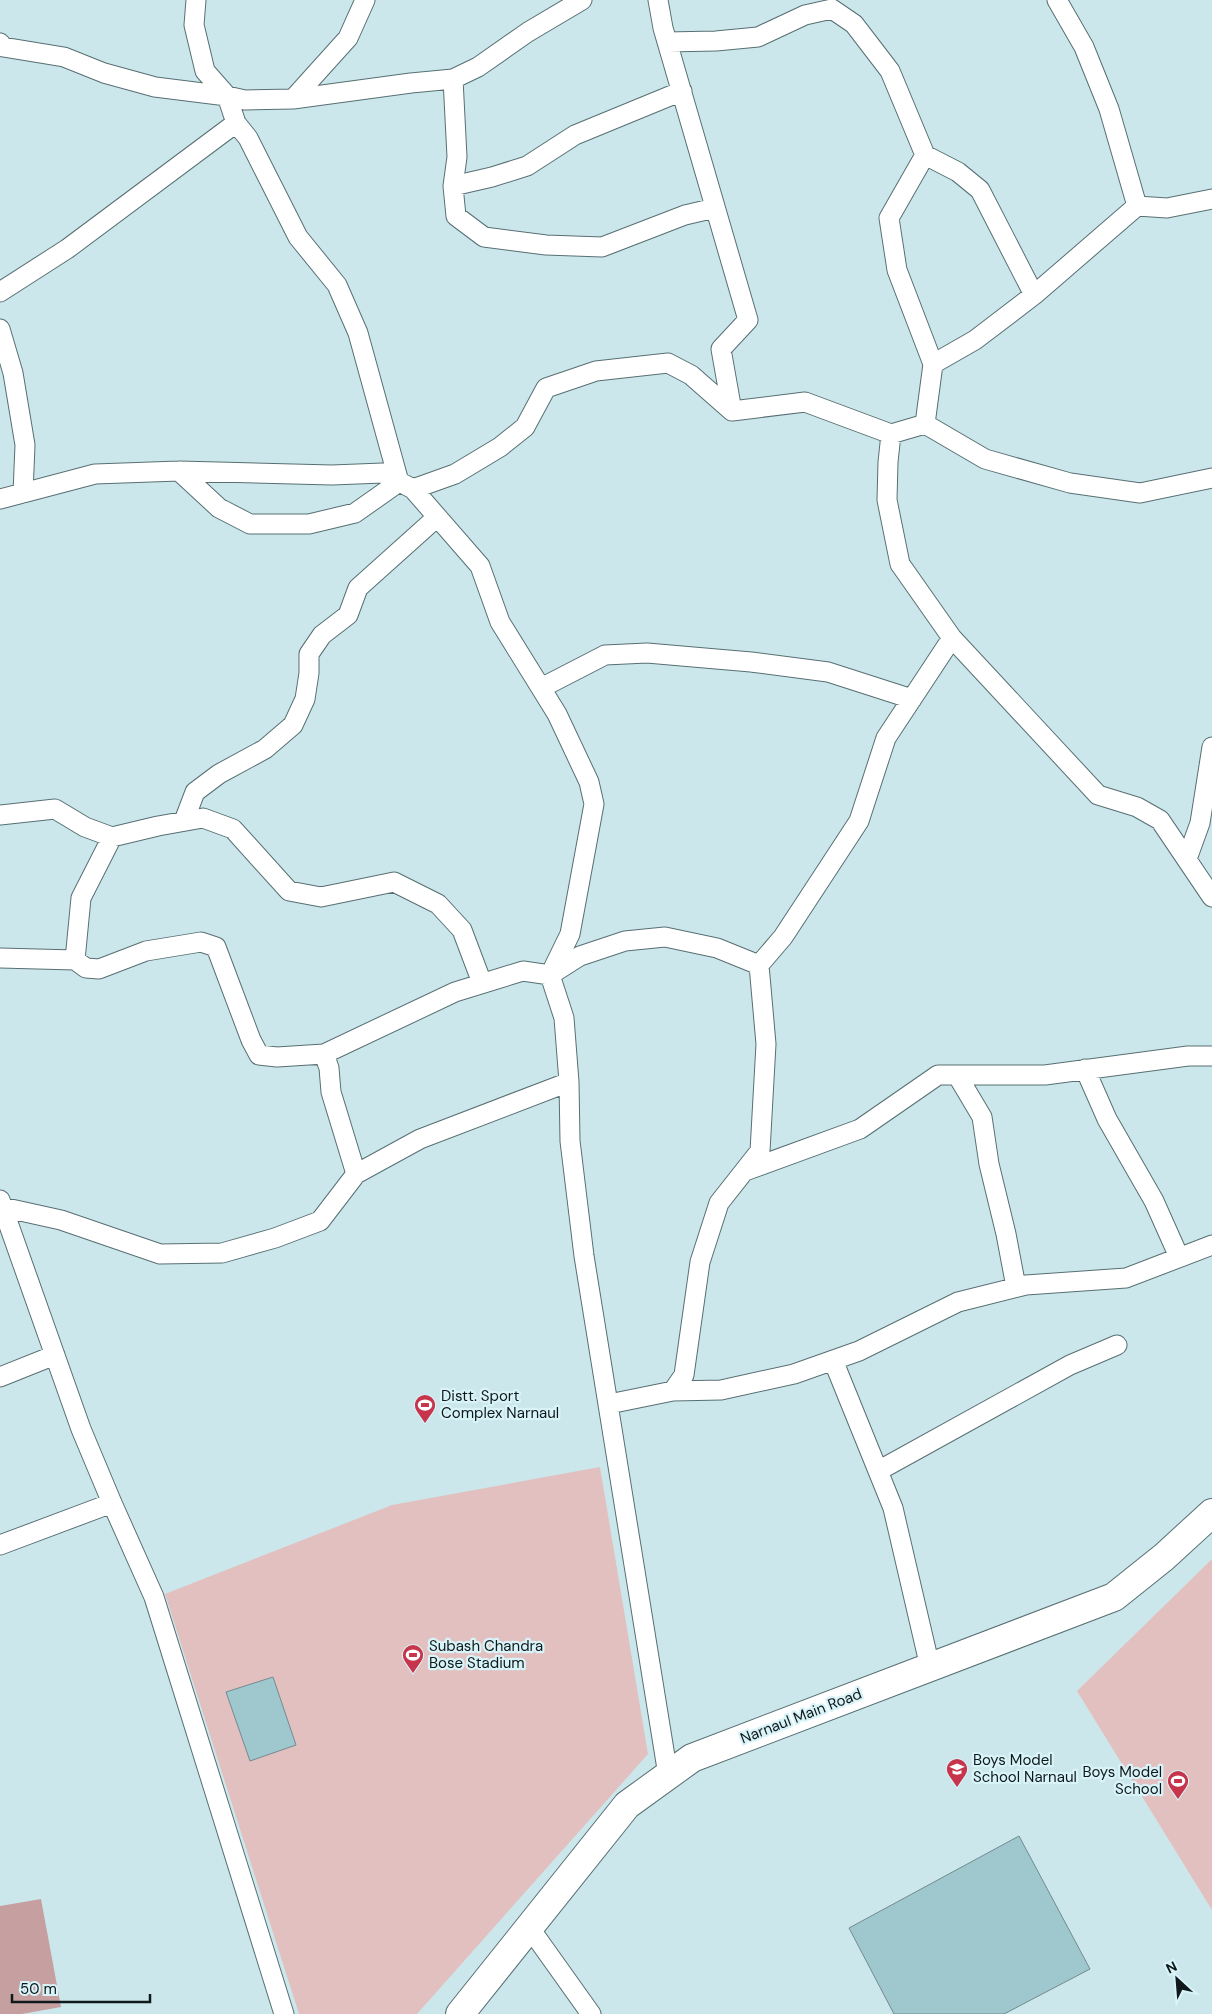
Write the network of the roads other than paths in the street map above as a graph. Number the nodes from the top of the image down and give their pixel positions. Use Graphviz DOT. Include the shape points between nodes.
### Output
graph roads {
  1 [pos="196,0"];
  2 [pos="365,0"];
  3 [pos="582,0"];
  4 [pos="658,0"];
  5 [pos="1057,0"];
  6 [pos="667,42"];
  7 [pos="0,43"];
  8 [pos="453,79"];
  9 [pos="682,91"];
  10 [pos="227,96"];
  11 [pos="293,99"];
  12 [pos="236,122"];
  13 [pos="925,155"];
  14 [pos="453,186"];
  15 [pos="1212,199"];
  16 [pos="1137,206"];
  17 [pos="715,208"];
  18 [pos="0,292"];
  19 [pos="1034,295"];
  20 [pos="0,329"];
  21 [pos="934,364"];
  22 [pos="732,411"];
  23 [pos="925,424"];
  24 [pos="891,434"];
  25 [pos="179,471"];
  26 [pos="1212,478"];
  27 [pos="406,485"];
  28 [pos="23,493"];
  29 [pos="0,499"];
  30 [pos="436,518"];
  31 [pos="952,638"];
  32 [pos="540,688"];
  33 [pos="912,699"];
  34 [pos="1212,747"];
  35 [pos="0,815"];
  36 [pos="184,821"];
  37 [pos="112,837"];
  38 [pos="1187,859"];
  39 [pos="1212,896"];
  40 [pos="0,958"];
  41 [pos="75,960"];
  42 [pos="759,965"];
  43 [pos="550,976"];
  44 [pos="482,983"];
  45 [pos="324,1054"];
  46 [pos="1212,1056"];
  47 [pos="1085,1070"];
  48 [pos="957,1075"];
  49 [pos="569,1082"];
  50 [pos="745,1171"];
  51 [pos="356,1174"];
  52 [pos="1,1203"];
  53 [pos="1212,1245"];
  54 [pos="1179,1257"];
  55 [pos="1016,1287"];
  56 [pos="1117,1345"];
  57 [pos="55,1355"];
  58 [pos="833,1360"];
  59 [pos="0,1377"];
  60 [pos="673,1391"];
  61 [pos="609,1404"];
  62 [pos="878,1471"];
  63 [pos="112,1503"];
  64 [pos="1212,1513"];
  65 [pos="0,1545"];
  66 [pos="930,1667"];
  67 [pos="668,1775"];
  68 [pos="530,1927"];
  69 [pos="284,2014"];
  70 [pos="460,2014"];
  71 [pos="591,2014"];
  1 -- 10 [label="street" via="194,25 205,71"];
  2 -- 11 [label="street" via="348,38"];
  3 -- 8 [label="street" via="478,67"];
  4 -- 6 [label="street"];
  5 -- 16 [label="street" via="1084,46 1109,108"];
  6 -- 9 [label="street"];
  6 -- 13 [label="street" via="758,37 805,15 832,9 854,24 890,71"];
  7 -- 10 [label="street" via="3,47 64,57 155,88"];
  8 -- 11 [label="street"];
  8 -- 14 [label="street" via="457,157"];
  9 -- 14 [label="street" via="575,134 527,166"];
  9 -- 17 [label="street"];
  10 -- 11 [label="street" via="245,100"];
  10 -- 12 [label="street"];
  12 -- 18 [label="street" via="67,249"];
  12 -- 27 [label="street" via="248,138 298,237 337,284 358,333"];
  13 -- 19 [label="street" via="958,172 980,190"];
  13 -- 21 [label="street" via="889,218 898,270"];
  14 -- 17 [label="street" via="456,216 484,237 546,245 602,247 686,215"];
  15 -- 16 [label="street" via="1167,208"];
  16 -- 19 [label="street"];
  17 -- 22 [label="street" via="748,320 721,349"];
  19 -- 21 [label="street" via="975,340"];
  20 -- 28 [label="street" via="13,373 25,445"];
  21 -- 23 [label="street"];
  22 -- 24 [label="street" via="805,402"];
  22 -- 27 [label="street" via="691,375 668,363 596,371 546,388 525,426 500,447 455,474"];
  23 -- 24 [label="street"];
  23 -- 26 [label="street" via="985,459 1070,483 1140,494"];
  24 -- 31 [label="street" via="888,500 900,564"];
  25 -- 27 [label="street" via="322,475 383,473"];
  25 -- 27 [label="street" via="219,508 250,524 309,524 354,513"];
  25 -- 28 [label="street" via="95,474"];
  27 -- 30 [label="street"];
  28 -- 29 [label="street"];
  30 -- 32 [label="street" via="480,566 500,622"];
  30 -- 36 [label="street" via="358,588 348,615 322,635 309,654 305,699 293,725 265,749 218,774 195,792"];
  31 -- 33 [label="street"];
  31 -- 38 [label="street" via="1098,795 1137,807 1160,820"];
  32 -- 33 [label="street" via="605,655 646,653 828,672"];
  32 -- 43 [label="street" via="557,714 589,782 594,804 570,934"];
  33 -- 42 [label="street" via="886,738 859,822 783,937"];
  34 -- 38 [label="street" via="1200,823"];
  35 -- 37 [label="street" via="55,809 85,827"];
  36 -- 37 [label="street"];
  36 -- 44 [label="street" via="203,818 233,829 289,891 321,898 394,882 438,904 462,930"];
  37 -- 41 [label="street" via="81,898"];
  38 -- 39 [label="street"];
  40 -- 41 [label="street"];
  41 -- 45 [label="street" via="86,968 99,968 146,951 201,942 216,948 259,1055"];
  42 -- 43 [label="street" via="717,948 665,937 625,941 580,956"];
  42 -- 50 [label="street" via="766,1044 760,1151"];
  43 -- 44 [label="street" via="523,971"];
  43 -- 49 [label="street" via="564,1018"];
  44 -- 45 [label="street" via="455,992"];
  45 -- 51 [label="street" via="329,1068 330,1092"];
  46 -- 47 [label="street" via="1188,1056"];
  47 -- 48 [label="street" via="1046,1075"];
  47 -- 54 [label="street" via="1107,1119 1154,1201"];
  48 -- 50 [label="street" via="938,1075 860,1129"];
  48 -- 55 [label="street" via="982,1117"];
  49 -- 51 [label="street" via="420,1139"];
  49 -- 61 [label="street" via="570,1141 584,1256"];
  50 -- 60 [label="street" via="719,1203 700,1262 684,1374"];
  51 -- 52 [label="street" via="320,1221 222,1253 160,1254"];
  52 -- 57 [label="street"];
  53 -- 54 [label="street"];
  54 -- 55 [label="street" via="1126,1278"];
  55 -- 58 [label="street" via="958,1302 859,1351"];
  56 -- 62 [label="street" via="1070,1365"];
  57 -- 59 [label="street"];
  57 -- 63 [label="street"];
  58 -- 60 [label="street" via="794,1374 721,1390"];
  58 -- 62 [label="street"];
  60 -- 61 [label="street"];
  61 -- 67 [label="street"];
  62 -- 66 [label="street" via="893,1508"];
  63 -- 65 [label="street"];
  63 -- 69 [label="street" via="154,1597"];
  64 -- 66 [label="main road, Narnaul Main Road" via="1164,1557 1114,1596"];
  66 -- 67 [label="main road, Narnaul Main Road" via="692,1758"];
  67 -- 68 [label="main road, Narnaul Main Road" via="627,1805"];
  68 -- 70 [label="main road, Narnaul Main Road"];
  68 -- 71 [label="street"];
}
